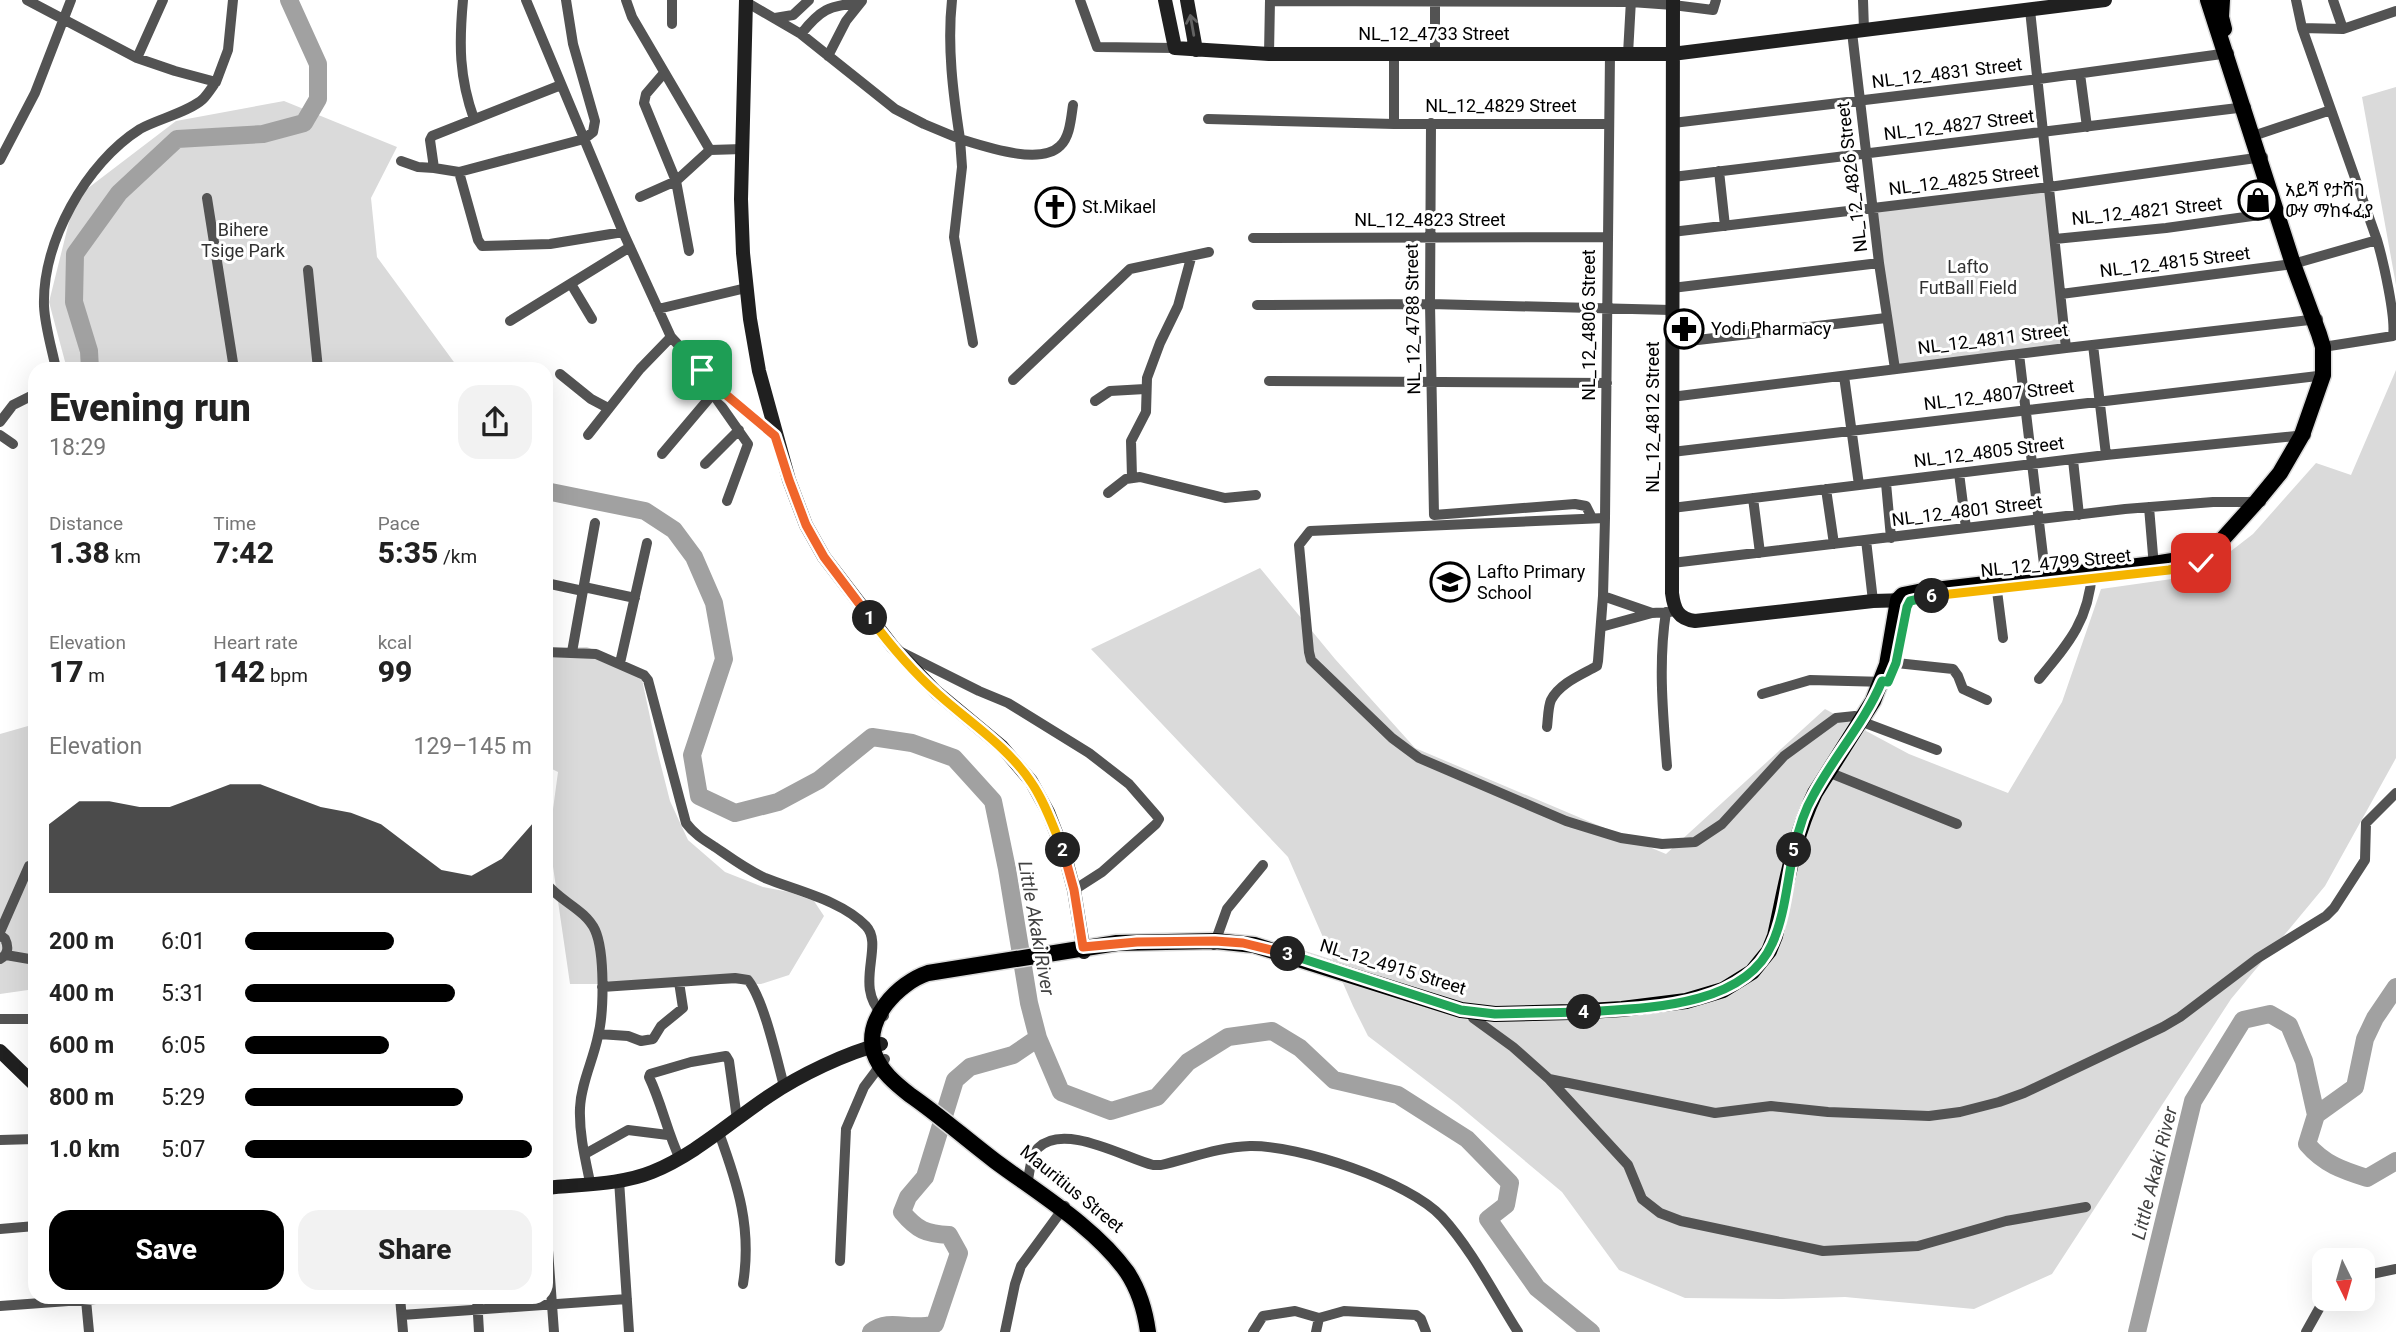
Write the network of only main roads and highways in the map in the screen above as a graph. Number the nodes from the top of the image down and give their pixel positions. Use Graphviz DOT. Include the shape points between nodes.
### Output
graph roads {
  1 [pos="2208,0"];
  2 [pos="2222,0"];
  3 [pos="2229,53"];
  4 [pos="1904,600"];
  5 [pos="1865,722"];
  6 [pos="1214,944"];
  7 [pos="880,1053"];
  8 [pos="1063,1208"];
  9 [pos="1148,1332"];
  10 [pos="1156,1332"];
  1 -- 3 [label="main road"];
  2 -- 3 [label="main road"];
  3 -- 4 [label="main road, NL_12_4799 Street" via="2326,347 2327,375 2306,435 2262,502 2214,551 2154,568"];
  4 -- 5 [label="main road, NL_12_4915 Street" via="1892,662"];
  5 -- 6 [label="main road, NL_12_4915 Street" via="1807,808 1769,951 1752,972 1723,990 1686,1001 1609,1010 1473,1012 1254,945"];
  5 -- 6 [label="main road, NL_12_4915 Street" via="1806,824 1778,946 1766,965 1725,995 1688,1006 1625,1015 1473,1017 1253,951"];
  6 -- 7 [label="main road, NL_12_4915 Street" via="1083,949 996,963 916,984 883,1015"];
  7 -- 8 [label="main road, Mauritius Street" via="926,1103"];
  8 -- 9 [label="main road, Mauritius Street" via="1126,1270 1142,1301"];
  8 -- 10 [label="main road, Mauritius Street" via="1107,1240 1139,1276"];
}
